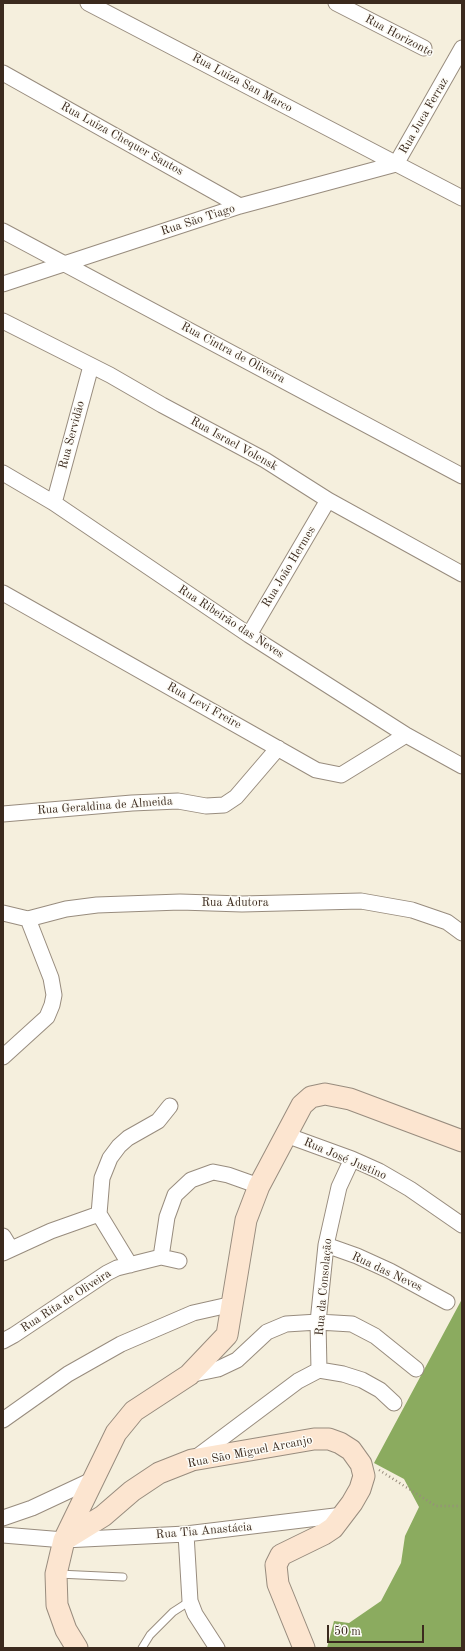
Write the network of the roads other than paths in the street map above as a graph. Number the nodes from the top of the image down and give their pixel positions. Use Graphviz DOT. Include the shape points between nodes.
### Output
graph roads {
  1 [pos="88,3"];
  2 [pos="336,3"];
  3 [pos="424,48"];
  4 [pos="462,48"];
  5 [pos="458,67"];
  6 [pos="3,73"];
  7 [pos="396,164"];
  8 [pos="462,198"];
  9 [pos="240,206"];
  10 [pos="3,231"];
  11 [pos="66,264"];
  12 [pos="3,284"];
  13 [pos="3,321"];
  14 [pos="91,366"];
  15 [pos="3,473"];
  16 [pos="462,476"];
  17 [pos="328,500"];
  18 [pos="54,503"];
  19 [pos="462,574"];
  20 [pos="3,592"];
  21 [pos="249,635"];
  22 [pos="406,735"];
  23 [pos="278,748"];
  24 [pos="462,766"];
  25 [pos="3,814"];
  26 [pos="3,912"];
  27 [pos="28,919"];
  28 [pos="462,933"];
  29 [pos="3,1057"];
  30 [pos="170,1106"];
  31 [pos="286,1135"];
  32 [pos="462,1141"];
  33 [pos="352,1159"];
  34 [pos="259,1186"];
  35 [pos="99,1214"];
  36 [pos="462,1225"];
  37 [pos="326,1245"];
  38 [pos="6,1246"];
  39 [pos="160,1257"];
  40 [pos="179,1261"];
  41 [pos="130,1265"];
  42 [pos="447,1302"];
  43 [pos="233,1304"];
  44 [pos="318,1322"];
  45 [pos="3,1341"];
  46 [pos="416,1369"];
  47 [pos="319,1370"];
  48 [pos="189,1375"];
  49 [pos="394,1402"];
  50 [pos="3,1420"];
  51 [pos="192,1460"];
  52 [pos="94,1479"];
  53 [pos="343,1515"];
  54 [pos="3,1518"];
  55 [pos="186,1534"];
  56 [pos="3,1535"];
  57 [pos="64,1540"];
  58 [pos="56,1574"];
  59 [pos="123,1577"];
  60 [pos="190,1601"];
  61 [pos="77,1648"];
  62 [pos="142,1648"];
  63 [pos="217,1648"];
  64 [pos="304,1648"];
  1 -- 7 [label="street, Rua Luiza San Marco"];
  2 -- 3 [label="street, Rua Horizonte"];
  4 -- 5 [label="street, Rua Juca Ferraz"];
  5 -- 7 [label="street, Rua Juca Ferraz"];
  6 -- 9 [label="street, Rua Luiza Chequer Santos"];
  7 -- 8 [label="street, Rua Luiza San Marco"];
  7 -- 9 [label="street, Rua São Tiago"];
  9 -- 11 [label="street, Rua São Tiago"];
  10 -- 11 [label="street, Rua Cintra de Oliveira"];
  11 -- 12 [label="street, Rua São Tiago"];
  11 -- 16 [label="street, Rua Cintra de Oliveira"];
  13 -- 14 [label="street, Rua Israel Volensk"];
  14 -- 17 [label="street, Rua Israel Volensk" via="265,460"];
  14 -- 18 [label="street, Rua Servidão"];
  15 -- 18 [label="street, Rua Ribeirão das Neves"];
  17 -- 19 [label="street, Rua Israel Volensk"];
  17 -- 21 [label="street, Rua João Hermes"];
  18 -- 21 [label="street, Rua Ribeirão das Neves"];
  20 -- 23 [label="street, Rua Levi Freire"];
  21 -- 22 [label="street, Rua Ribeirão das Neves"];
  22 -- 23 [label="street, Rua Levi Freire" via="340,775 316,770"];
  22 -- 24 [label="street, Rua Ribeirão das Neves"];
  23 -- 25 [label="street, Rua Geraldina de Almeida" via="236,797 224,806 178,801 140,802"];
  26 -- 27 [label="street"];
  27 -- 28 [label="street, Rua Adutora" via="66,909 97,905 361,901 412,910 447,922"];
  27 -- 29 [label="street" via="51,978 54,995 47,1017"];
  30 -- 35 [label="street" via="158,1121 124,1142 110,1158 102,1178"];
  31 -- 32 [label="street" via="302,1105 310,1097 325,1094 350,1099"];
  31 -- 33 [label="street, Rua José Justino"];
  31 -- 34 [label="street"];
  33 -- 36 [label="street, Rua José Justino" via="410,1189"];
  33 -- 37 [label="street, Rua da Consolação" via="339,1187"];
  34 -- 39 [label="street" via="213,1172 191,1180 175,1194 167,1217"];
  34 -- 43 [label="street" via="246,1220"];
  35 -- 38 [label="street"];
  35 -- 41 [label="street"];
  37 -- 42 [label="street, Rua das Neves" via="390,1270"];
  37 -- 44 [label="street, Rua da Consolação"];
  39 -- 40 [label="street"];
  39 -- 41 [label="street, Rua Rita de Oliveira"];
  41 -- 45 [label="street, Rua Rita de Oliveira" via="107,1273"];
  43 -- 48 [label="street" via="227,1336"];
  43 -- 50 [label="street" via="193,1313 121,1344 68,1374"];
  44 -- 46 [label="street" via="352,1324 375,1336"];
  44 -- 47 [label="street, Rua da Consolação"];
  44 -- 48 [label="street" via="286,1324 267,1332 237,1360 218,1369"];
  47 -- 49 [label="street" via="362,1380"];
  47 -- 51 [label="street" via="298,1381"];
  48 -- 52 [label="street" via="134,1411 116,1433"];
  51 -- 53 [label="street, Rua São Miguel Arcanjo" via="314,1439 340,1442 351,1450 361,1464 364,1476 360,1489"];
  51 -- 57 [label="street, Rua São Miguel Arcanjo" via="158,1473 103,1516"];
  52 -- 54 [label="street" via="32,1508"];
  52 -- 57 [label="street"];
  53 -- 55 [label="street, Rua Tia Anastácia"];
  53 -- 64 [label="street" via="333,1528 324,1534 281,1555 276,1565 278,1584"];
  55 -- 57 [label="street, Rua Tia Anastácia"];
  55 -- 60 [label="street"];
  56 -- 57 [label="street, Rua Tia Anastácia"];
  57 -- 58 [label="street"];
  58 -- 59 [label="lane"];
  58 -- 61 [label="street" via="57,1604 66,1630"];
  60 -- 62 [label="lane" via="173,1612 150,1635"];
  60 -- 63 [label="street" via="195,1614"];
}
